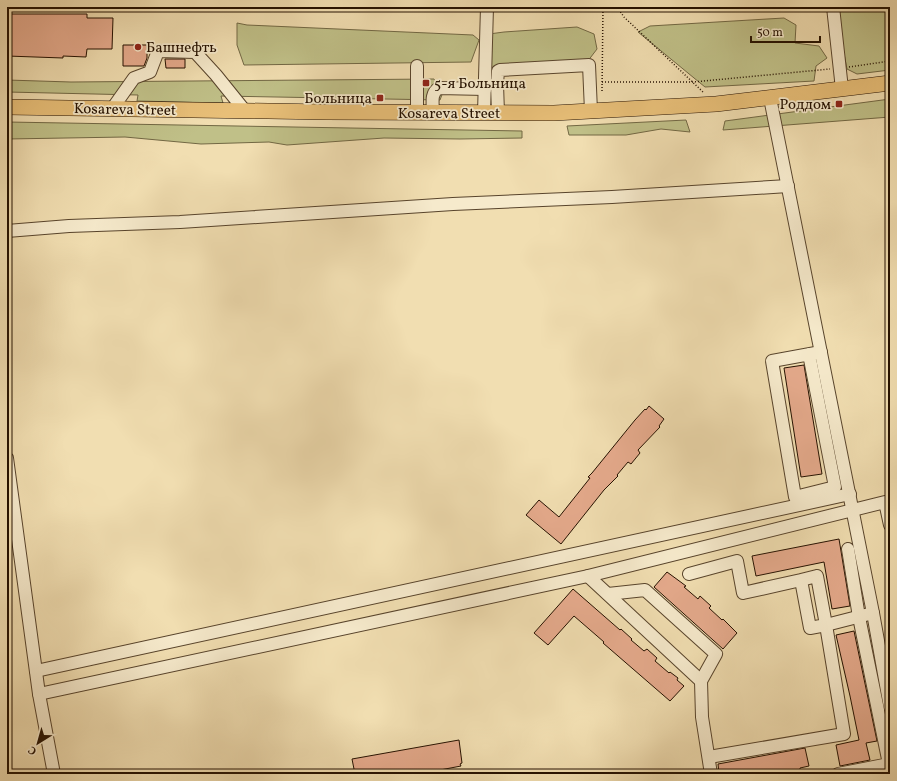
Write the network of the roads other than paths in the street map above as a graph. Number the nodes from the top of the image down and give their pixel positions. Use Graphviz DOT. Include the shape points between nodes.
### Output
graph roads {
  1 [pos="487,7"];
  2 [pos="833,7"];
  3 [pos="417,66"];
  4 [pos="890,83"];
  5 [pos="485,89"];
  6 [pos="842,89"];
  7 [pos="770,98"];
  8 [pos="7,108"];
  9 [pos="112,109"];
  10 [pos="245,111"];
  11 [pos="591,111"];
  12 [pos="417,112"];
  13 [pos="433,112"];
  14 [pos="491,113"];
  15 [pos="788,186"];
  16 [pos="7,231"];
  17 [pos="815,353"];
  18 [pos="7,458"];
  19 [pos="850,494"];
  20 [pos="853,511"];
  21 [pos="890,525"];
  22 [pos="848,550"];
  23 [pos="690,574"];
  24 [pos="588,576"];
  25 [pos="801,580"];
  26 [pos="608,594"];
  27 [pos="873,613"];
  28 [pos="859,617"];
  29 [pos="826,625"];
  30 [pos="36,672"];
  31 [pos="701,681"];
  32 [pos="39,694"];
  33 [pos="890,707"];
  34 [pos="708,757"];
  35 [pos="54,774"];
  36 [pos="711,774"];
  37 [pos="838,774"];
  1 -- 5 [label="lane"];
  2 -- 6 [label="lane"];
  3 -- 12 [label="lane"];
  4 -- 6 [label="main road, Kosareva Street"];
  5 -- 13 [label="lane" via="438,88 433,95"];
  5 -- 14 [label="lane"];
  6 -- 7 [label="main road, Kosareva Street"];
  7 -- 11 [label="main road, Kosareva Street" via="716,104"];
  7 -- 15 [label="lane"];
  8 -- 9 [label="main road, Kosareva Street"];
  9 -- 10 [label="main road, Kosareva Street"];
  9 -- 10 [label="lane" via="134,78 150,72 158,52 195,52"];
  10 -- 12 [label="main road, Kosareva Street"];
  11 -- 14 [label="main road, Kosareva Street"];
  11 -- 14 [label="lane" via="589,65 500,70"];
  12 -- 13 [label="main road, Kosareva Street"];
  13 -- 14 [label="main road, Kosareva Street"];
  15 -- 16 [label="lane"];
  15 -- 17 [label="lane"];
  17 -- 17 [label="lane" via="772,361 795,497 835,487"];
  17 -- 19 [label="lane"];
  18 -- 30 [label="lane"];
  19 -- 20 [label="lane"];
  19 -- 30 [label="lane"];
  20 -- 21 [label="lane" via="885,502"];
  20 -- 24 [label="lane"];
  20 -- 27 [label="lane"];
  22 -- 28 [label="lane"];
  23 -- 25 [label="lane" via="737,561 743,594"];
  24 -- 26 [label="lane"];
  24 -- 32 [label="lane"];
  25 -- 29 [label="lane" via="810,628"];
  25 -- 29 [label="lane" via="817,576"];
  26 -- 31 [label="lane"];
  26 -- 31 [label="lane" via="645,590 716,654"];
  27 -- 28 [label="lane"];
  27 -- 33 [label="lane"];
  28 -- 29 [label="lane"];
  28 -- 37 [label="lane" via="889,764"];
  29 -- 34 [label="lane" via="844,734"];
  30 -- 32 [label="lane"];
  31 -- 34 [label="lane" via="702,717"];
  32 -- 35 [label="lane"];
  34 -- 36 [label="lane"];
}
